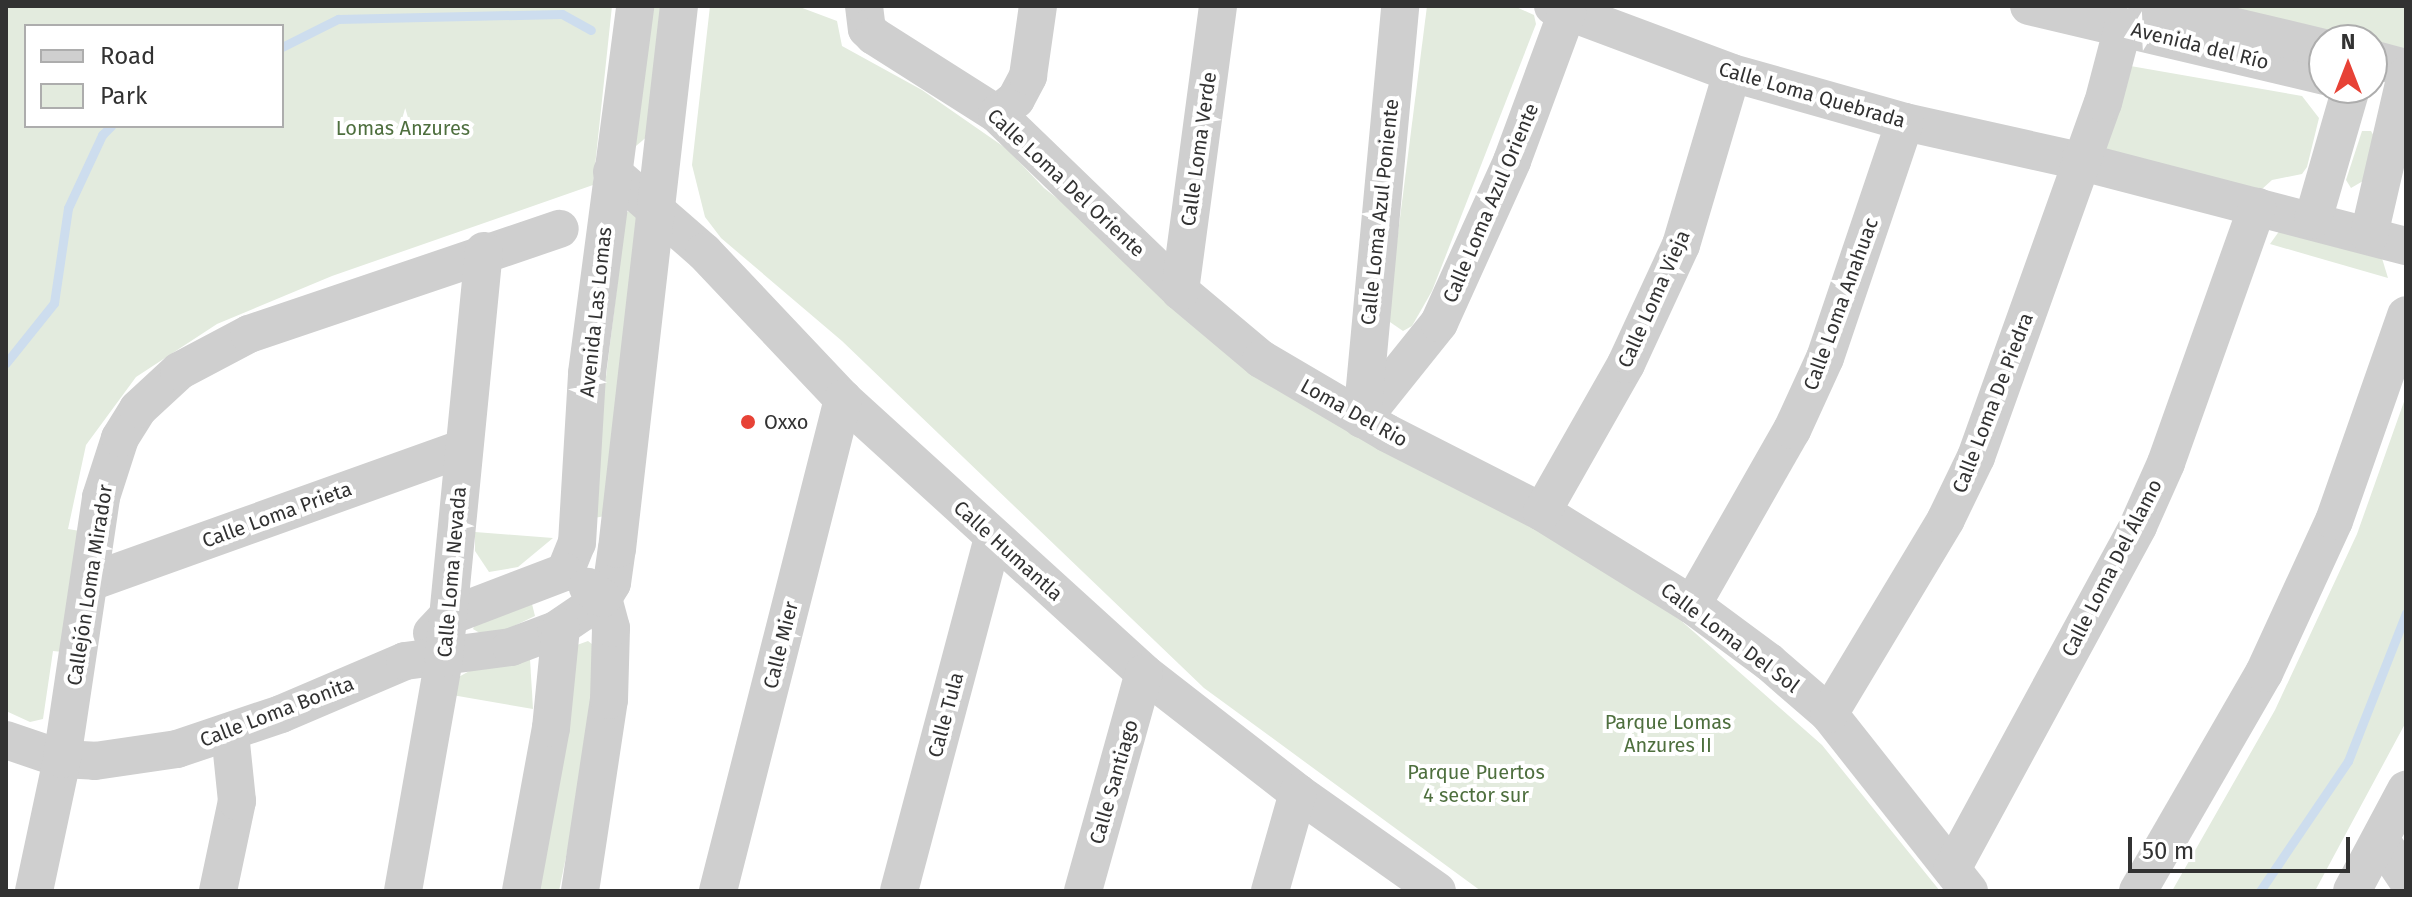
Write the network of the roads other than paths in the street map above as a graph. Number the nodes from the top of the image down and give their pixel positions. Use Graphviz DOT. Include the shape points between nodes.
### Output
graph roads {
  1 [pos="635,6"];
  2 [pos="679,6"];
  3 [pos="1038,6"];
  4 [pos="1218,6"];
  5 [pos="1400,6"];
  6 [pos="2029,6"];
  7 [pos="1560,9"];
  8 [pos="2135,17"];
  9 [pos="865,18"];
  10 [pos="2308,45"];
  11 [pos="2308,71"];
  12 [pos="1732,73"];
  13 [pos="2398,84"];
  14 [pos="2346,104"];
  15 [pos="997,114"];
  16 [pos="1905,122"];
  17 [pos="2079,161"];
  18 [pos="612,172"];
  19 [pos="654,205"];
  20 [pos="2257,207"];
  21 [pos="2313,220"];
  22 [pos="560,229"];
  23 [pos="2369,235"];
  24 [pos="2406,246"];
  25 [pos="484,251"];
  26 [pos="1180,291"];
  27 [pos="2406,315"];
  28 [pos="843,399"];
  29 [pos="1362,419"];
  30 [pos="464,448"];
  31 [pos="1542,512"];
  32 [pos="993,538"];
  33 [pos="565,572"];
  34 [pos="90,582"];
  35 [pos="603,598"];
  36 [pos="1692,605"];
  37 [pos="447,617"];
  38 [pos="561,627"];
  39 [pos="444,658"];
  40 [pos="405,661"];
  41 [pos="1144,673"];
  42 [pos="1829,714"];
  43 [pos="230,733"];
  44 [pos="6,740"];
  45 [pos="62,759"];
  46 [pos="2406,790"];
  47 [pos="1298,793"];
  48 [pos="2382,842"];
  49 [pos="2406,878"];
  50 [pos="1960,880"];
  51 [pos="728,888"];
  52 [pos="34,891"];
  53 [pos="218,891"];
  54 [pos="403,891"];
  55 [pos="521,891"];
  56 [pos="580,891"];
  57 [pos="899,891"];
  58 [pos="1083,891"];
  59 [pos="1270,891"];
  60 [pos="1437,891"];
  61 [pos="2138,891"];
  62 [pos="2352,891"];
  1 -- 18 [label="street, Avenida Las Lomas"];
  2 -- 19 [label="street"];
  3 -- 15 [label="street" via="1028,76 1016,99"];
  4 -- 26 [label="street, Calle Loma Verde"];
  5 -- 29 [label="street, Calle Loma Azul Poniente"];
  6 -- 8 [label="street, Avenida del Río"];
  7 -- 12 [label="street, Calle Loma Quebrada"];
  7 -- 29 [label="street, Calle Loma Azul Oriente" via="1506,174 1439,323"];
  8 -- 10 [label="street, Avenida del Río"];
  8 -- 11 [label="street, Avenida del Río"];
  8 -- 17 [label="street, Calle Loma De Piedra"];
  9 -- 15 [label="street, Calle Loma Del Oriente"];
  12 -- 16 [label="street, Calle Loma Quebrada"];
  12 -- 31 [label="street, Calle Loma Vieja" via="1681,245 1626,364"];
  13 -- 23 [label="street"];
  14 -- 21 [label="street"];
  15 -- 26 [label="street, Calle Loma Del Oriente"];
  16 -- 17 [label="street, Calle Loma Quebrada"];
  16 -- 36 [label="street, Calle Loma Anahuac" via="1825,358 1792,430"];
  17 -- 20 [label="street, Calle Loma Quebrada"];
  17 -- 42 [label="street, Calle Loma De Piedra" via="1976,457 1946,519"];
  18 -- 19 [label="street, Calle Humantla"];
  18 -- 33 [label="street, Avenida Las Lomas" via="587,373 577,543"];
  19 -- 28 [label="street, Calle Humantla"];
  19 -- 35 [label="street" via="617,549 612,583"];
  20 -- 21 [label="street, Calle Loma Quebrada"];
  20 -- 50 [label="street, Calle Loma Del Álamo" via="2166,463"];
  21 -- 23 [label="street, Calle Loma Quebrada"];
  22 -- 25 [label="street, Callejón Loma Mirador"];
  23 -- 24 [label="street, Calle Loma Quebrada"];
  25 -- 30 [label="street, Calle Loma Nevada"];
  25 -- 34 [label="street, Callejón Loma Mirador" via="249,334 157,387 138,409 111,464"];
  26 -- 29 [label="street, Loma Del Rio" via="1261,359"];
  27 -- 61 [label="street" via="2334,521 2264,673"];
  28 -- 32 [label="street, Calle Humantla"];
  28 -- 51 [label="street, Calle Mier"];
  29 -- 31 [label="street, Loma Del Rio"];
  30 -- 34 [label="street, Calle Loma Prieta"];
  30 -- 37 [label="street, Calle Loma Nevada"];
  31 -- 36 [label="street, Calle Loma Del Sol"];
  32 -- 41 [label="street, Calle Humantla"];
  32 -- 57 [label="street, Calle Tula"];
  33 -- 35 [label="street"];
  33 -- 37 [label="street, Calle Loma Bonita"];
  34 -- 45 [label="street, Callejón Loma Mirador"];
  35 -- 38 [label="street, Calle Loma Bonita"];
  35 -- 56 [label="street" via="611,628 609,700"];
  36 -- 42 [label="street, Calle Loma Del Sol"];
  37 -- 39 [label="street, Calle Loma Nevada"];
  37 -- 40 [label="street, Calle Loma Bonita"];
  38 -- 39 [label="street, Calle Loma Bonita" via="511,647"];
  38 -- 55 [label="street" via="551,728"];
  39 -- 40 [label="street, Calle Loma Bonita"];
  39 -- 54 [label="street, Calle Loma Nevada"];
  40 -- 43 [label="street, Calle Loma Bonita"];
  41 -- 47 [label="street, Calle Humantla"];
  41 -- 58 [label="street, Calle Santiago"];
  42 -- 50 [label="street, Calle Loma Del Sol"];
  43 -- 45 [label="street, Calle Loma Bonita" via="133,757"];
  43 -- 53 [label="street" via="237,801"];
  44 -- 45 [label="street, Calle Loma Bonita"];
  45 -- 52 [label="street, Callejón Loma Mirador"];
  46 -- 48 [label="street"];
  47 -- 59 [label="street"];
  47 -- 60 [label="street, Calle Humantla"];
  48 -- 49 [label="street"];
  48 -- 62 [label="street"];
}
